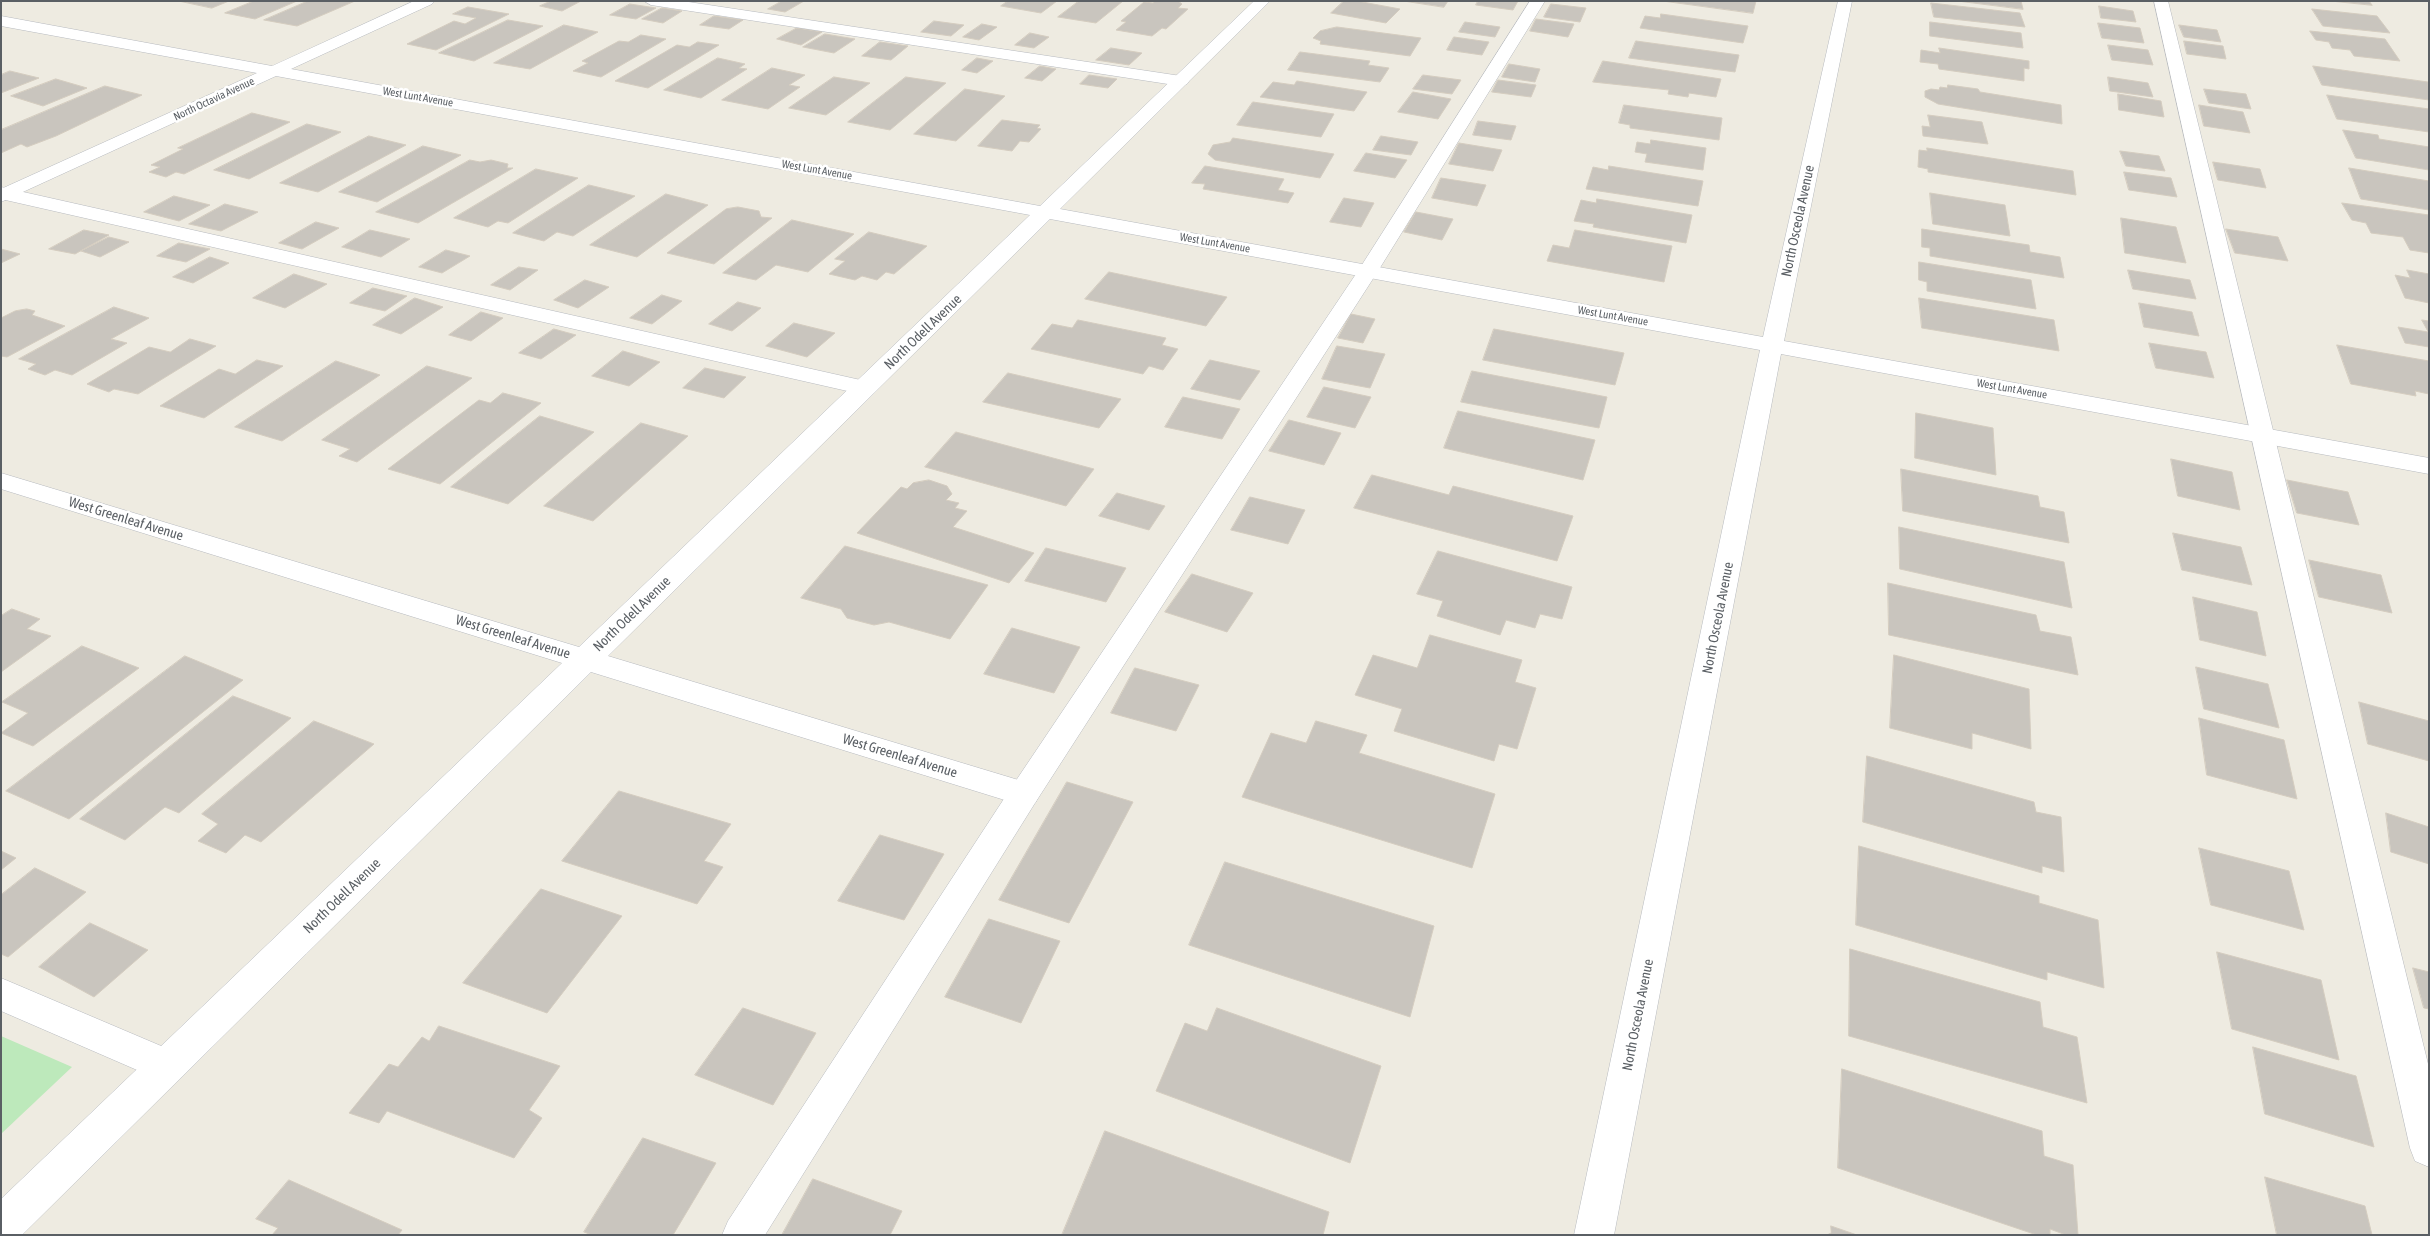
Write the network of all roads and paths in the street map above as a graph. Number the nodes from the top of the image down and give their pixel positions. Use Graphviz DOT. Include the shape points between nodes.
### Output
graph roads {
  1 [pos="426,1"];
  2 [pos="651,1"];
  3 [pos="1263,1"];
  4 [pos="1538,1"];
  5 [pos="1844,1"];
  6 [pos="2161,1"];
  7 [pos="1,21"];
  8 [pos="274,71"];
  9 [pos="1181,81"];
  10 [pos="3,195"];
  11 [pos="1046,212"];
  12 [pos="1368,271"];
  13 [pos="1772,346"];
  14 [pos="865,388"];
  15 [pos="2263,435"];
  16 [pos="2429,466"];
  17 [pos="1,481"];
  18 [pos="586,659"];
  19 [pos="1024,794"];
  20 [pos="1,994"];
  21 [pos="167,1066"];
  22 [pos="2429,1148"];
  23 [pos="1,1227"];
  24 [pos="742,1235"];
  25 [pos="1594,1235"];
  1 -- 8 [label="street, North Octavia Avenue"];
  2 -- 9 [label="street"];
  3 -- 9 [label="street, North Odell Avenue"];
  4 -- 12 [label="street"];
  5 -- 13 [label="street, North Osceola Avenue"];
  6 -- 15 [label="street"];
  7 -- 8 [label="street, West Lunt Avenue"];
  8 -- 10 [label="street, North Octavia Avenue"];
  8 -- 11 [label="street, West Lunt Avenue"];
  9 -- 11 [label="street, North Odell Avenue"];
  10 -- 14 [label="street"];
  11 -- 12 [label="street, West Lunt Avenue"];
  11 -- 14 [label="street, North Odell Avenue"];
  12 -- 13 [label="street, West Lunt Avenue"];
  12 -- 19 [label="street"];
  13 -- 15 [label="street, West Lunt Avenue"];
  13 -- 25 [label="street, North Osceola Avenue"];
  14 -- 18 [label="street, North Odell Avenue"];
  15 -- 16 [label="street, West Lunt Avenue"];
  15 -- 22 [label="street"];
  17 -- 18 [label="street, West Greenleaf Avenue"];
  18 -- 19 [label="street, West Greenleaf Avenue"];
  18 -- 21 [label="street, North Odell Avenue"];
  19 -- 24 [label="street"];
  20 -- 21 [label="street"];
  21 -- 23 [label="street, North Odell Avenue"];
}
